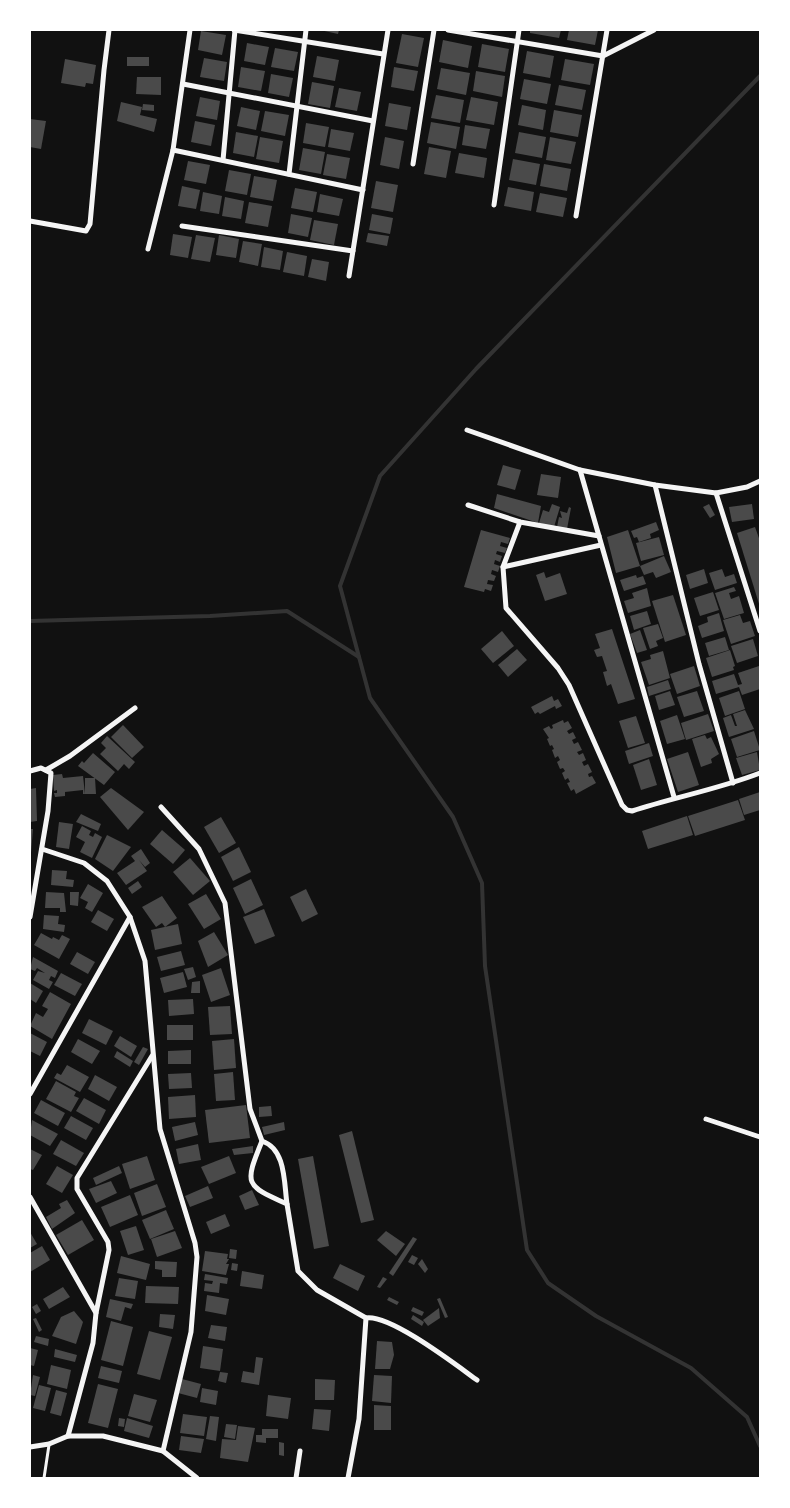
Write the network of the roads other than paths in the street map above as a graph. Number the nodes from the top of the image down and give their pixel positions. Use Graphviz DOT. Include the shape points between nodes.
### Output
graph roads {
  1 [pos="109,30"];
  2 [pos="190,30"];
  3 [pos="235,30"];
  4 [pos="306,30"];
  5 [pos="388,30"];
  6 [pos="434,30"];
  7 [pos="448,30"];
  8 [pos="519,30"];
  9 [pos="607,30"];
  10 [pos="654,30"];
  11 [pos="304,41"];
  12 [pos="517,43"];
  13 [pos="383,54"];
  14 [pos="603,56"];
  15 [pos="183,84"];
  16 [pos="230,93"];
  17 [pos="298,106"];
  18 [pos="373,121"];
  19 [pos="173,150"];
  20 [pos="223,160"];
  21 [pos="413,164"];
  22 [pos="289,174"];
  23 [pos="363,190"];
  24 [pos="494,205"];
  25 [pos="576,216"];
  26 [pos="30,221"];
  27 [pos="182,226"];
  28 [pos="148,249"];
  29 [pos="353,251"];
  30 [pos="350,276"];
  31 [pos="467,430"];
  32 [pos="580,470"];
  33 [pos="760,481"];
  34 [pos="655,484"];
  35 [pos="716,493"];
  36 [pos="468,505"];
  37 [pos="520,522"];
  38 [pos="599,536"];
  39 [pos="601,545"];
  40 [pos="503,567"];
  41 [pos="760,631"];
  42 [pos="135,708"];
  43 [pos="46,770"];
  44 [pos="30,771"];
  45 [pos="760,773"];
  46 [pos="733,784"];
  47 [pos="674,797"];
  48 [pos="161,807"];
  49 [pos="42,849"];
  50 [pos="30,917"];
  51 [pos="130,917"];
  52 [pos="152,1056"];
  53 [pos="30,1094"];
  54 [pos="706,1119"];
  55 [pos="760,1137"];
  56 [pos="262,1141"];
  57 [pos="30,1197"];
  58 [pos="287,1204"];
  59 [pos="96,1313"];
  60 [pos="366,1318"];
  61 [pos="477,1380"];
  62 [pos="68,1436"];
  63 [pos="49,1444"];
  64 [pos="30,1447"];
  65 [pos="163,1451"];
  66 [pos="300,1451"];
  67 [pos="44,1478"];
  68 [pos="197,1478"];
  69 [pos="296,1478"];
  70 [pos="348,1478"];
  1 -- 26 [label="street" via="90,224 86,231"];
  2 -- 15 [label="street"];
  3 -- 11 [label="street"];
  3 -- 16 [label="street"];
  4 -- 11 [label="street"];
  5 -- 13 [label="street"];
  6 -- 21 [label="street"];
  7 -- 12 [label="street"];
  8 -- 12 [label="street"];
  9 -- 14 [label="street"];
  10 -- 14 [label="street"];
  11 -- 13 [label="street"];
  11 -- 17 [label="street"];
  12 -- 14 [label="street"];
  12 -- 24 [label="street"];
  13 -- 18 [label="street"];
  14 -- 25 [label="street"];
  15 -- 16 [label="street"];
  15 -- 19 [label="street"];
  16 -- 17 [label="street"];
  16 -- 20 [label="street"];
  17 -- 18 [label="street"];
  17 -- 22 [label="street"];
  18 -- 23 [label="street"];
  19 -- 20 [label="street"];
  19 -- 28 [label="street"];
  20 -- 22 [label="street"];
  22 -- 23 [label="street"];
  23 -- 29 [label="street"];
  27 -- 29 [label="street"];
  29 -- 30 [label="street"];
  31 -- 32 [label="street"];
  32 -- 34 [label="street"];
  32 -- 38 [label="street"];
  33 -- 35 [label="street"];
  34 -- 35 [label="street"];
  34 -- 46 [label="street" via="699,664"];
  35 -- 41 [label="street"];
  36 -- 37 [label="street"];
  37 -- 38 [label="street"];
  37 -- 40 [label="street"];
  38 -- 39 [label="street"];
  39 -- 40 [label="street"];
  39 -- 47 [label="street"];
  40 -- 47 [label="street" via="506,608 569,685 622,805 632,811"];
  42 -- 43 [label="street"];
  43 -- 44 [label="street"];
  43 -- 49 [label="street" via="50,773 50,782"];
  45 -- 46 [label="street"];
  46 -- 47 [label="street"];
  48 -- 56 [label="street" via="199,849 225,903 250,1109"];
  49 -- 50 [label="street"];
  49 -- 51 [label="street" via="94,869 107,880"];
  51 -- 52 [label="street" via="145,961"];
  51 -- 53 [label="street"];
  52 -- 59 [label="street" via="77,1178 77,1189 108,1242"];
  52 -- 65 [label="street" via="160,1130 197,1257 192,1332"];
  54 -- 55 [label="street"];
  56 -- 58 [label="street" via="271,1144 279,1156"];
  56 -- 58 [label="street" via="251,1168 251,1180 257,1190"];
  57 -- 59 [label="street"];
  58 -- 60 [label="street" via="298,1270 318,1290"];
  59 -- 62 [label="street" via="93,1343"];
  60 -- 61 [label="street" via="373,1317 388,1323"];
  60 -- 70 [label="street" via="359,1419"];
  62 -- 63 [label="street"];
  62 -- 65 [label="street" via="103,1436"];
  63 -- 64 [label="street"];
  63 -- 67 [label="lane"];
  65 -- 68 [label="street"];
  66 -- 69 [label="street"];
}
